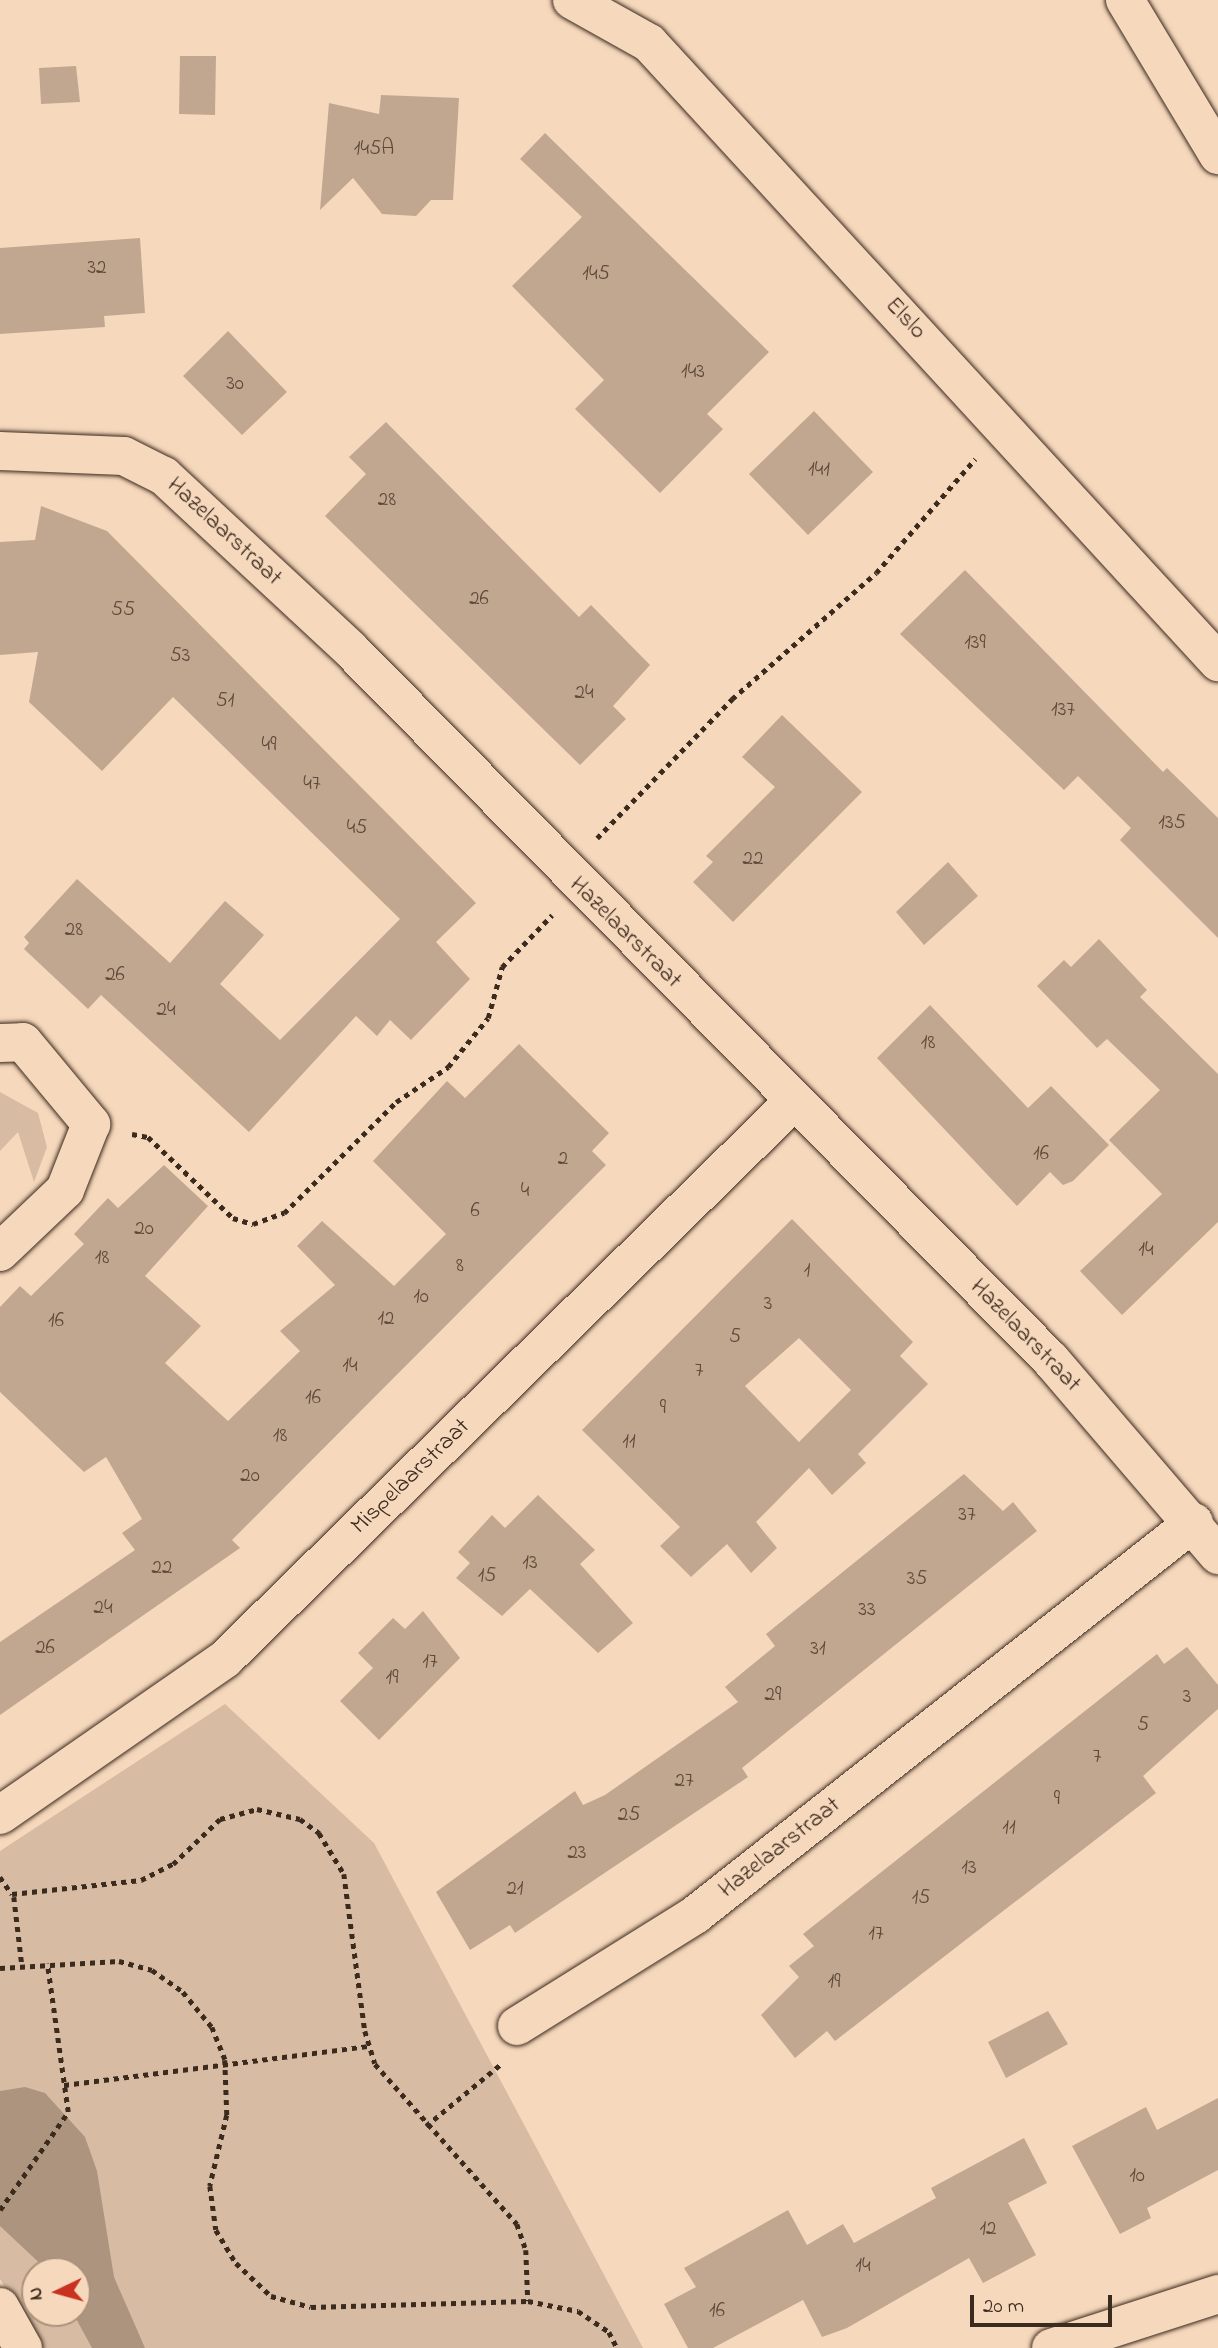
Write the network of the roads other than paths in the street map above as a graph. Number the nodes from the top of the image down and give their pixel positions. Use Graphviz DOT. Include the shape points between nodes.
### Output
graph roads {
  1 [pos="572,0"];
  2 [pos="1125,0"];
  3 [pos="1218,155"];
  4 [pos="0,450"];
  5 [pos="1218,662"];
  6 [pos="0,1043"];
  7 [pos="793,1102"];
  8 [pos="0,1252"];
  9 [pos="1194,1522"];
  10 [pos="1218,1555"];
  11 [pos="0,1815"];
  12 [pos="517,2026"];
  13 [pos="1218,2294"];
  14 [pos="0,2307"];
  15 [pos="23,2348"];
  16 [pos="1051,2348"];
  1 -- 5 [label="street, Elslo" via="649,43"];
  2 -- 3 [label="street"];
  4 -- 7 [label="street, Hazelaarstraat" via="124,456 164,476 349,648"];
  6 -- 8 [label="street" via="23,1042 91,1125 65,1190"];
  7 -- 9 [label="street, Hazelaarstraat" via="1051,1360"];
  7 -- 11 [label="street, Mispelaarstraat" via="225,1659"];
  9 -- 10 [label="street, Hazelaarstraat"];
  9 -- 12 [label="street, Hazelaarstraat" via="695,1915"];
  13 -- 16 [label="street"];
  14 -- 15 [label="street"];
}
